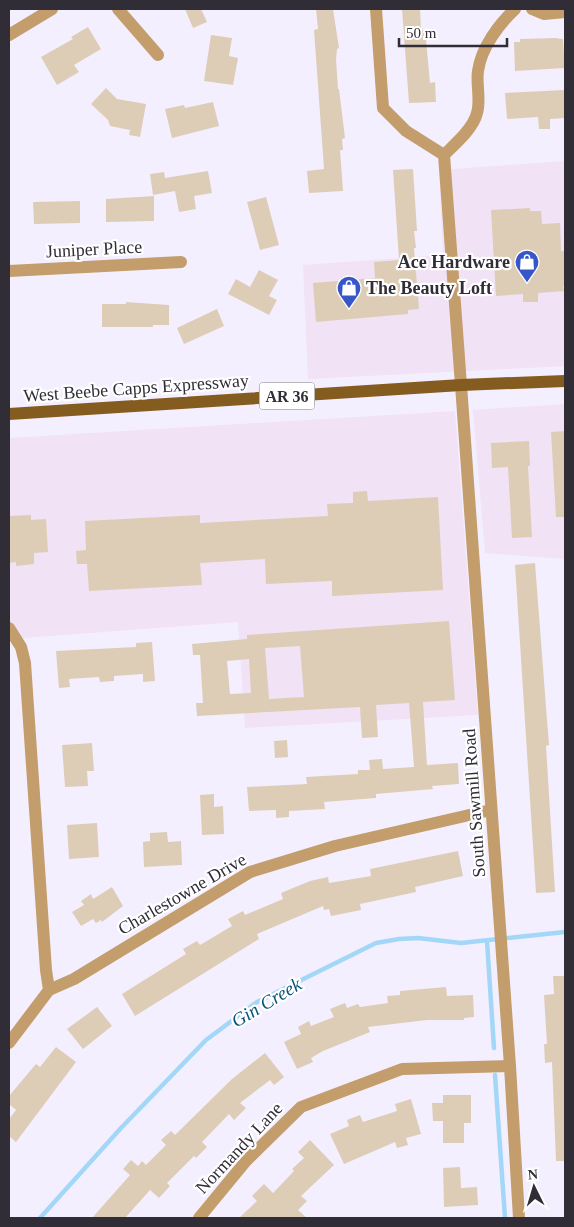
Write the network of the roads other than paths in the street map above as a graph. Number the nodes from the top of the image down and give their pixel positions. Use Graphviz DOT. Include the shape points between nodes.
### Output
graph roads {
  1 [pos="52,9"];
  2 [pos="118,9"];
  3 [pos="376,9"];
  4 [pos="515,9"];
  5 [pos="532,9"];
  6 [pos="565,12"];
  7 [pos="9,35"];
  8 [pos="158,55"];
  9 [pos="444,155"];
  10 [pos="181,262"];
  11 [pos="9,271"];
  12 [pos="565,381"];
  13 [pos="461,385"];
  14 [pos="9,414"];
  15 [pos="9,628"];
  16 [pos="491,810"];
  17 [pos="50,990"];
  18 [pos="9,1043"];
  19 [pos="510,1066"];
  20 [pos="199,1218"];
  21 [pos="518,1218"];
  1 -- 7 [label="street"];
  2 -- 8 [label="street"];
  3 -- 9 [label="street" via="383,108 406,131"];
  4 -- 9 [label="street" via="486,46 478,70 477,114 463,136"];
  5 -- 6 [label="street" via="544,14"];
  9 -- 13 [label="street, South Sawmill Road"];
  10 -- 11 [label="street, Juniper Place"];
  12 -- 13 [label="main road, West Beebe Capps Expressway / AR 36"];
  13 -- 14 [label="main road, West Beebe Capps Expressway / AR 36"];
  13 -- 16 [label="street, South Sawmill Road"];
  15 -- 17 [label="street" via="21,647 25,663 45,960"];
  16 -- 17 [label="street, Charlestowne Drive" via="335,846 250,872 74,979"];
  16 -- 19 [label="street, South Sawmill Road"];
  17 -- 18 [label="street, Charlestowne Drive"];
  19 -- 20 [label="street, Normandy Lane" via="402,1069 301,1107 246,1162"];
  19 -- 21 [label="street, South Sawmill Road"];
}
